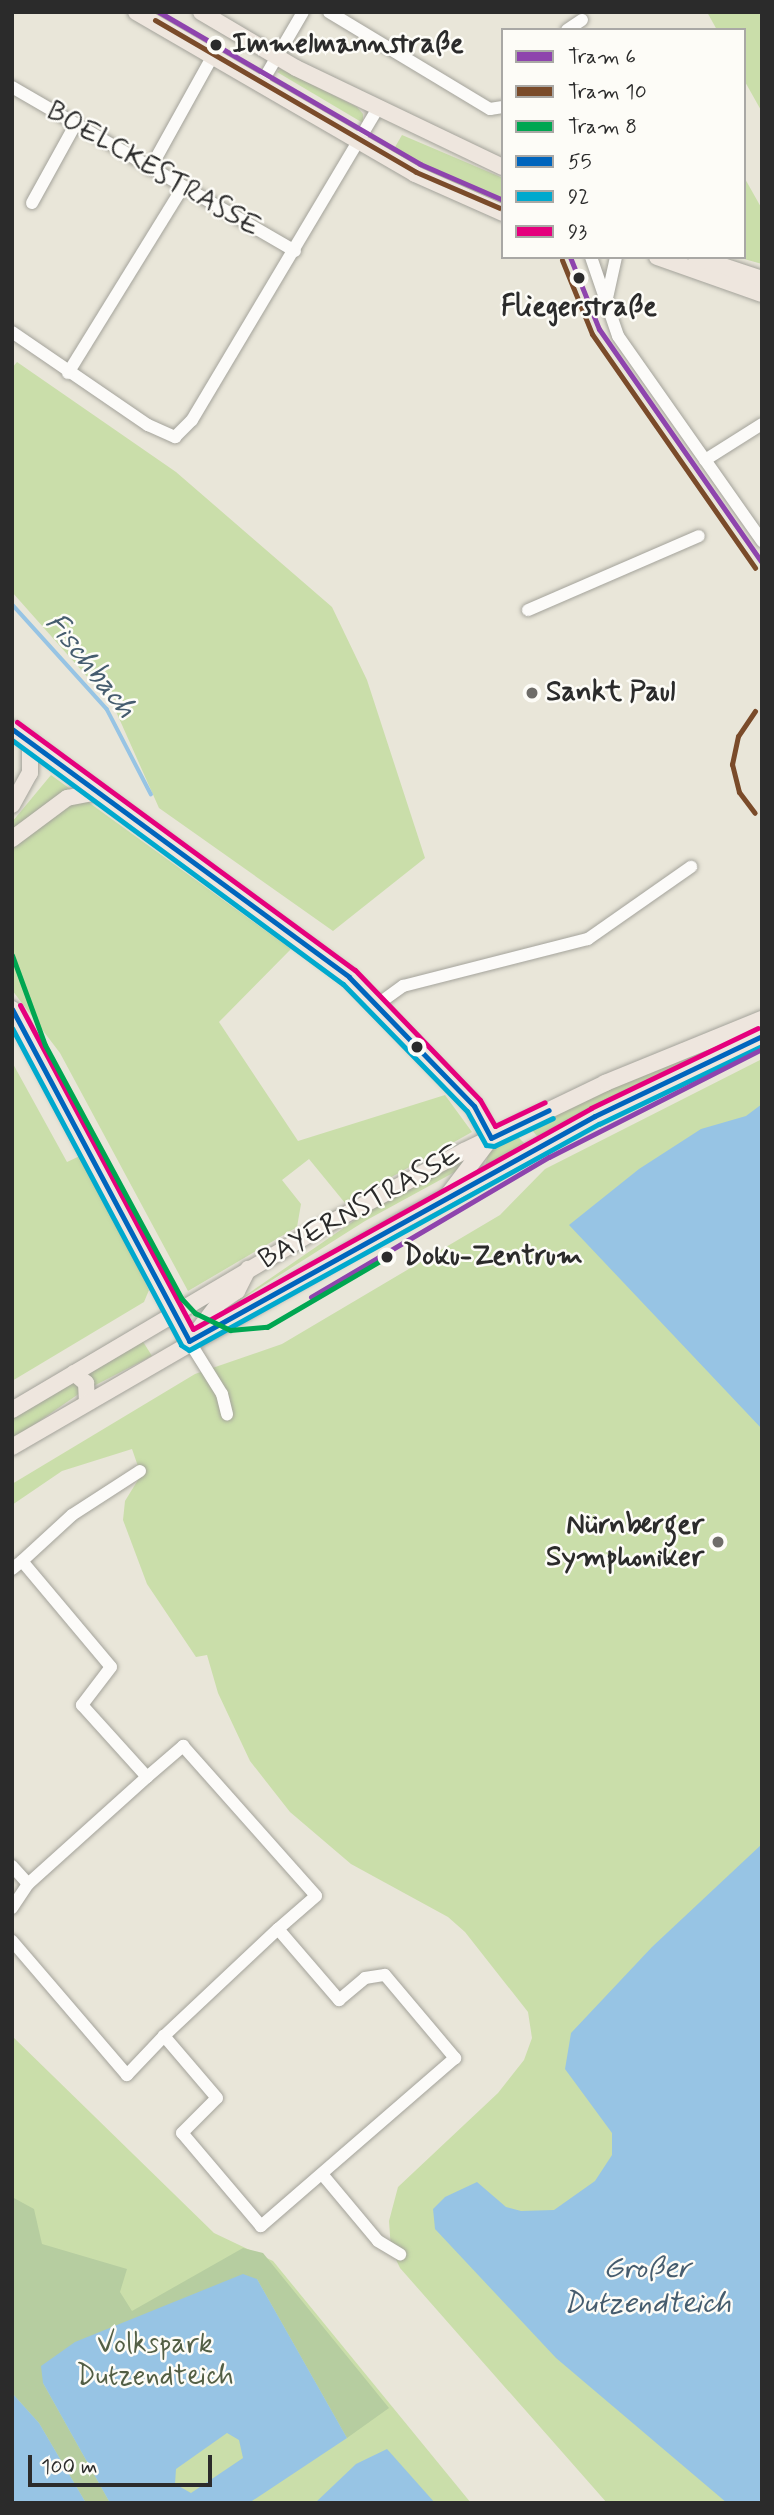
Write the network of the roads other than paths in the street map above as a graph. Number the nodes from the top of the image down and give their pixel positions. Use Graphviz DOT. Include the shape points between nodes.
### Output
graph roads {
  1 [pos="136,12"];
  2 [pos="201,12"];
  3 [pos="303,12"];
  4 [pos="329,12"];
  5 [pos="582,20"];
  6 [pos="570,28"];
  7 [pos="212,57"];
  8 [pos="277,57"];
  9 [pos="261,84"];
  10 [pos="12,88"];
  11 [pos="501,107"];
  12 [pos="378,108"];
  13 [pos="75,125"];
  14 [pos="361,143"];
  15 [pos="501,166"];
  16 [pos="150,169"];
  17 [pos="183,187"];
  18 [pos="32,203"];
  19 [pos="501,212"];
  20 [pos="295,251"];
  21 [pos="592,259"];
  22 [pos="615,259"];
  23 [pos="663,259"];
  24 [pos="702,259"];
  25 [pos="762,279"];
  26 [pos="762,294"];
  27 [pos="606,305"];
  28 [pos="12,332"];
  29 [pos="68,373"];
  30 [pos="762,424"];
  31 [pos="705,460"];
  32 [pos="699,536"];
  33 [pos="762,541"];
  34 [pos="528,610"];
  35 [pos="12,729"];
  36 [pos="30,741"];
  37 [pos="98,792"];
  38 [pos="12,805"];
  39 [pos="12,839"];
  40 [pos="691,867"];
  41 [pos="378,1004"];
  42 [pos="12,1009"];
  43 [pos="762,1019"];
  44 [pos="762,1036"];
  45 [pos="491,1138"];
  46 [pos="447,1196"];
  47 [pos="248,1269"];
  48 [pos="175,1312"];
  49 [pos="189,1341"];
  50 [pos="74,1373"];
  51 [pos="87,1402"];
  52 [pos="12,1410"];
  53 [pos="227,1414"];
  54 [pos="12,1447"];
  55 [pos="140,1471"];
  56 [pos="17,1565"];
  57 [pos="147,1777"];
  58 [pos="12,1866"];
  59 [pos="28,1884"];
  60 [pos="12,1908"];
  61 [pos="278,1929"];
  62 [pos="12,1941"];
  63 [pos="164,2036"];
  64 [pos="321,2174"];
  65 [pos="400,2254"];
  1 -- 7 [label="main road"];
  2 -- 8 [label="main road"];
  3 -- 8 [label="street"];
  4 -- 11 [label="street" via="490,109"];
  5 -- 6 [label="street"];
  7 -- 9 [label="main road"];
  7 -- 16 [label="street"];
  8 -- 9 [label="street"];
  8 -- 12 [label="main road"];
  9 -- 14 [label="main road"];
  10 -- 13 [label="street, BOELCKESTRASSE"];
  12 -- 14 [label="street"];
  12 -- 15 [label="main road"];
  13 -- 16 [label="street, BOELCKESTRASSE"];
  13 -- 18 [label="street"];
  14 -- 19 [label="main road" via="449,192"];
  14 -- 20 [label="street"];
  16 -- 17 [label="street, BOELCKESTRASSE"];
  17 -- 20 [label="street, BOELCKESTRASSE"];
  17 -- 29 [label="street"];
  20 -- 29 [label="street" via="192,420 175,437 148,425"];
  21 -- 27 [label="street"];
  22 -- 27 [label="street"];
  23 -- 26 [label="main road"];
  24 -- 25 [label="main road"];
  27 -- 31 [label="street" via="618,336"];
  28 -- 29 [label="street"];
  30 -- 31 [label="street"];
  31 -- 33 [label="street"];
  32 -- 34 [label="street"];
  35 -- 36 [label="main road"];
  36 -- 37 [label="main road"];
  36 -- 38 [label="main road" via="30,773"];
  37 -- 39 [label="main road" via="67,798"];
  37 -- 41 [label="main road" via="318,952"];
  40 -- 41 [label="street" via="588,939 403,986"];
  41 -- 45 [label="main road" via="474,1106"];
  42 -- 48 [label="main road"];
  43 -- 45 [label="main road, BAYERNSTRASSE" via="625,1074"];
  44 -- 46 [label="main road, BAYERNSTRASSE" via="595,1116"];
  45 -- 46 [label="main road"];
  45 -- 47 [label="main road, BAYERNSTRASSE"];
  46 -- 49 [label="main road, BAYERNSTRASSE"];
  47 -- 48 [label="main road, BAYERNSTRASSE"];
  47 -- 49 [label="main road" via="237,1291 219,1303"];
  48 -- 49 [label="main road"];
  48 -- 50 [label="main road, BAYERNSTRASSE"];
  49 -- 51 [label="main road, BAYERNSTRASSE"];
  49 -- 53 [label="street" via="222,1394"];
  50 -- 51 [label="main road" via="86,1383"];
  50 -- 52 [label="main road, BAYERNSTRASSE"];
  51 -- 54 [label="main road, BAYERNSTRASSE"];
  55 -- 56 [label="street" via="72,1515"];
  56 -- 57 [label="street" via="111,1667 82,1705"];
  57 -- 59 [label="street"];
  57 -- 61 [label="street" via="183,1746 316,1896"];
  58 -- 59 [label="street"];
  59 -- 60 [label="street"];
  61 -- 63 [label="street"];
  61 -- 64 [label="street" via="338,2000 365,1978 385,1975 455,2058"];
  62 -- 63 [label="street" via="127,2075"];
  63 -- 64 [label="street" via="216,2098 182,2133 261,2226"];
  64 -- 65 [label="street" via="378,2241"];
}
